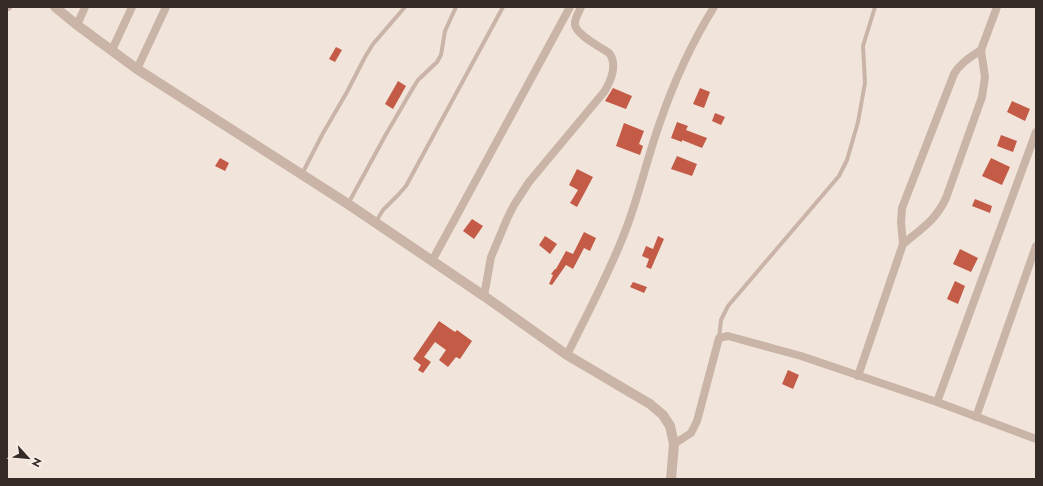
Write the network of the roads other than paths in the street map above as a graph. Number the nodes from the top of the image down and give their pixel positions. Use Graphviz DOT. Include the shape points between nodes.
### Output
graph roads {
  1 [pos="55,7"];
  2 [pos="85,7"];
  3 [pos="132,7"];
  4 [pos="166,7"];
  5 [pos="405,7"];
  6 [pos="456,7"];
  7 [pos="503,7"];
  8 [pos="570,7"];
  9 [pos="581,7"];
  10 [pos="714,7"];
  11 [pos="875,7"];
  12 [pos="997,7"];
  13 [pos="76,25"];
  14 [pos="112,50"];
  15 [pos="981,50"];
  16 [pos="137,69"];
  17 [pos="1036,132"];
  18 [pos="301,174"];
  19 [pos="348,204"];
  20 [pos="375,223"];
  21 [pos="903,244"];
  22 [pos="1036,246"];
  23 [pos="432,261"];
  24 [pos="484,296"];
  25 [pos="719,338"];
  26 [pos="567,355"];
  27 [pos="858,376"];
  28 [pos="937,402"];
  29 [pos="976,417"];
  30 [pos="1036,439"];
  31 [pos="674,444"];
  32 [pos="671,479"];
  1 -- 13 [label="street"];
  2 -- 13 [label="street"];
  3 -- 14 [label="street"];
  4 -- 16 [label="street"];
  5 -- 18 [label="lane" via="365,57"];
  6 -- 19 [label="lane" via="445,31 438,62 412,88"];
  7 -- 20 [label="lane" via="406,186 383,210"];
  8 -- 23 [label="street"];
  9 -- 24 [label="street" via="575,26 581,34 612,57 614,61 611,78 604,92 529,182 506,218 491,257"];
  10 -- 26 [label="street" via="701,28 672,91 626,229"];
  11 -- 25 [label="lane" via="863,46 865,83 858,122 847,160 839,176 728,306 721,320"];
  12 -- 15 [label="street"];
  13 -- 14 [label="street"];
  14 -- 16 [label="street"];
  15 -- 21 [label="street" via="958,67 954,74 902,208 900,222"];
  15 -- 21 [label="street" via="984,77 982,96 946,198 932,220"];
  16 -- 18 [label="street"];
  17 -- 28 [label="street"];
  18 -- 19 [label="street"];
  19 -- 20 [label="street"];
  20 -- 23 [label="street"];
  21 -- 27 [label="street"];
  22 -- 29 [label="street"];
  23 -- 24 [label="street"];
  24 -- 26 [label="street"];
  25 -- 27 [label="street" via="728,336 801,356"];
  25 -- 31 [label="street" via="697,421 691,433"];
  26 -- 31 [label="street" via="650,404 663,415 670,426"];
  27 -- 28 [label="street"];
  28 -- 29 [label="street"];
  29 -- 30 [label="street"];
  31 -- 32 [label="street"];
}
